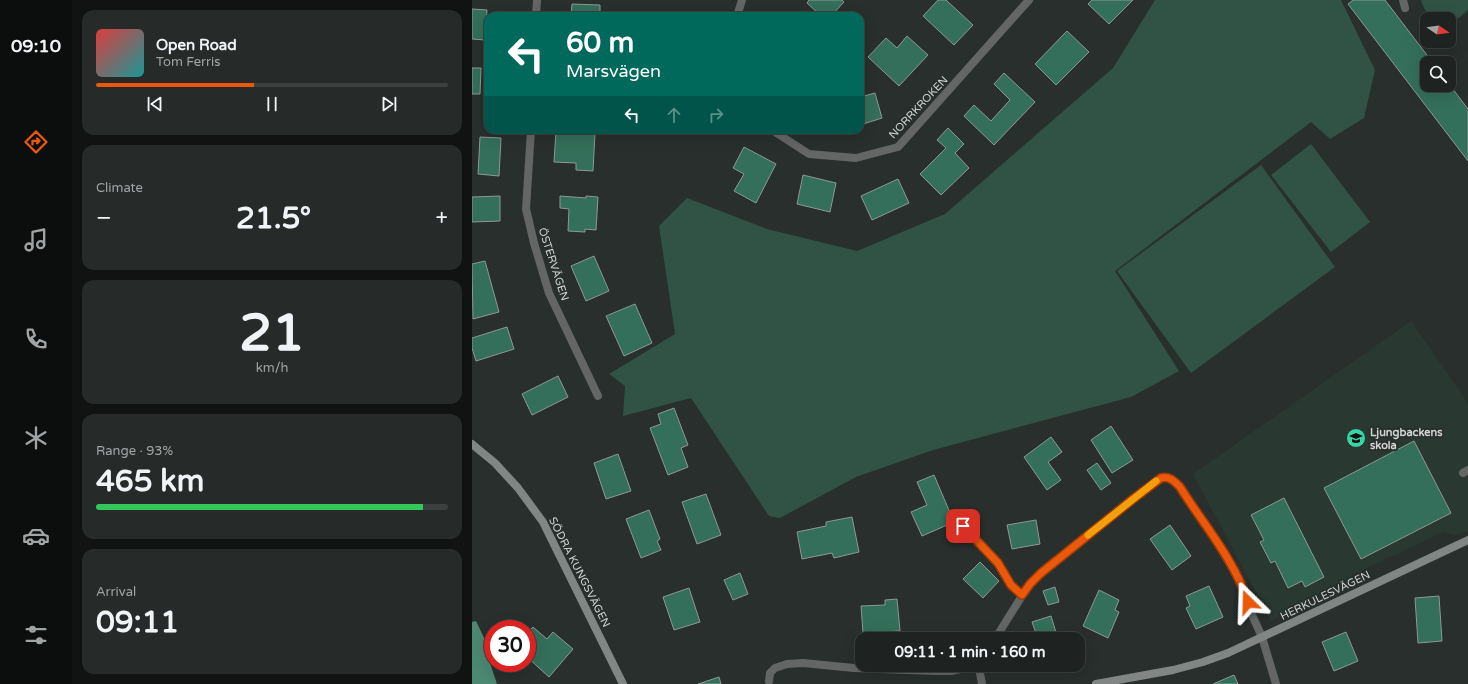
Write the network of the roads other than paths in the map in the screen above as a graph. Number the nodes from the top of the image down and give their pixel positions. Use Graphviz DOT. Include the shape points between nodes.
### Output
graph roads {
  1 [pos="537,0"];
  2 [pos="742,0"];
  3 [pos="1029,0"];
  4 [pos="1402,0"];
  5 [pos="1405,8"];
  6 [pos="536,12"];
  7 [pos="738,12"];
  8 [pos="530,134"];
  9 [pos="778,134"];
  10 [pos="598,396"];
  11 [pos="472,444"];
  12 [pos="963,526"];
  13 [pos="1468,540"];
  14 [pos="1022,595"];
  15 [pos="999,632"];
  16 [pos="1262,637"];
  17 [pos="855,668"];
  18 [pos="980,672"];
  19 [pos="769,681"];
  20 [pos="624,684"];
  21 [pos="982,684"];
  22 [pos="1096,684"];
  23 [pos="1276,684"];
  1 -- 6 [label="street"];
  2 -- 7 [label="street"];
  3 -- 9 [label="street, NORRKROKEN" via="898,147 856,158 809,154"];
  4 -- 5 [label="street"];
  8 -- 10 [label="street, ÖSTERVÄGEN" via="526,209 534,243 549,293"];
  11 -- 20 [label="street, SÖDRA KUNGSVÄGEN" via="496,463 543,522"];
  12 -- 14 [label="street" via="998,563 1011,585"];
  13 -- 16 [label="street, HERKULESVÄGEN"];
  14 -- 15 [label="street"];
  14 -- 16 [label="street" via="1041,573 1133,499 1166,477 1180,487 1216,540 1244,589"];
  16 -- 22 [label="street, HERKULESVÄGEN" via="1228,654 1203,662 1147,676"];
  16 -- 23 [label="street"];
  17 -- 19 [label="street" via="787,664 774,668"];
  18 -- 21 [label="street"];
}
